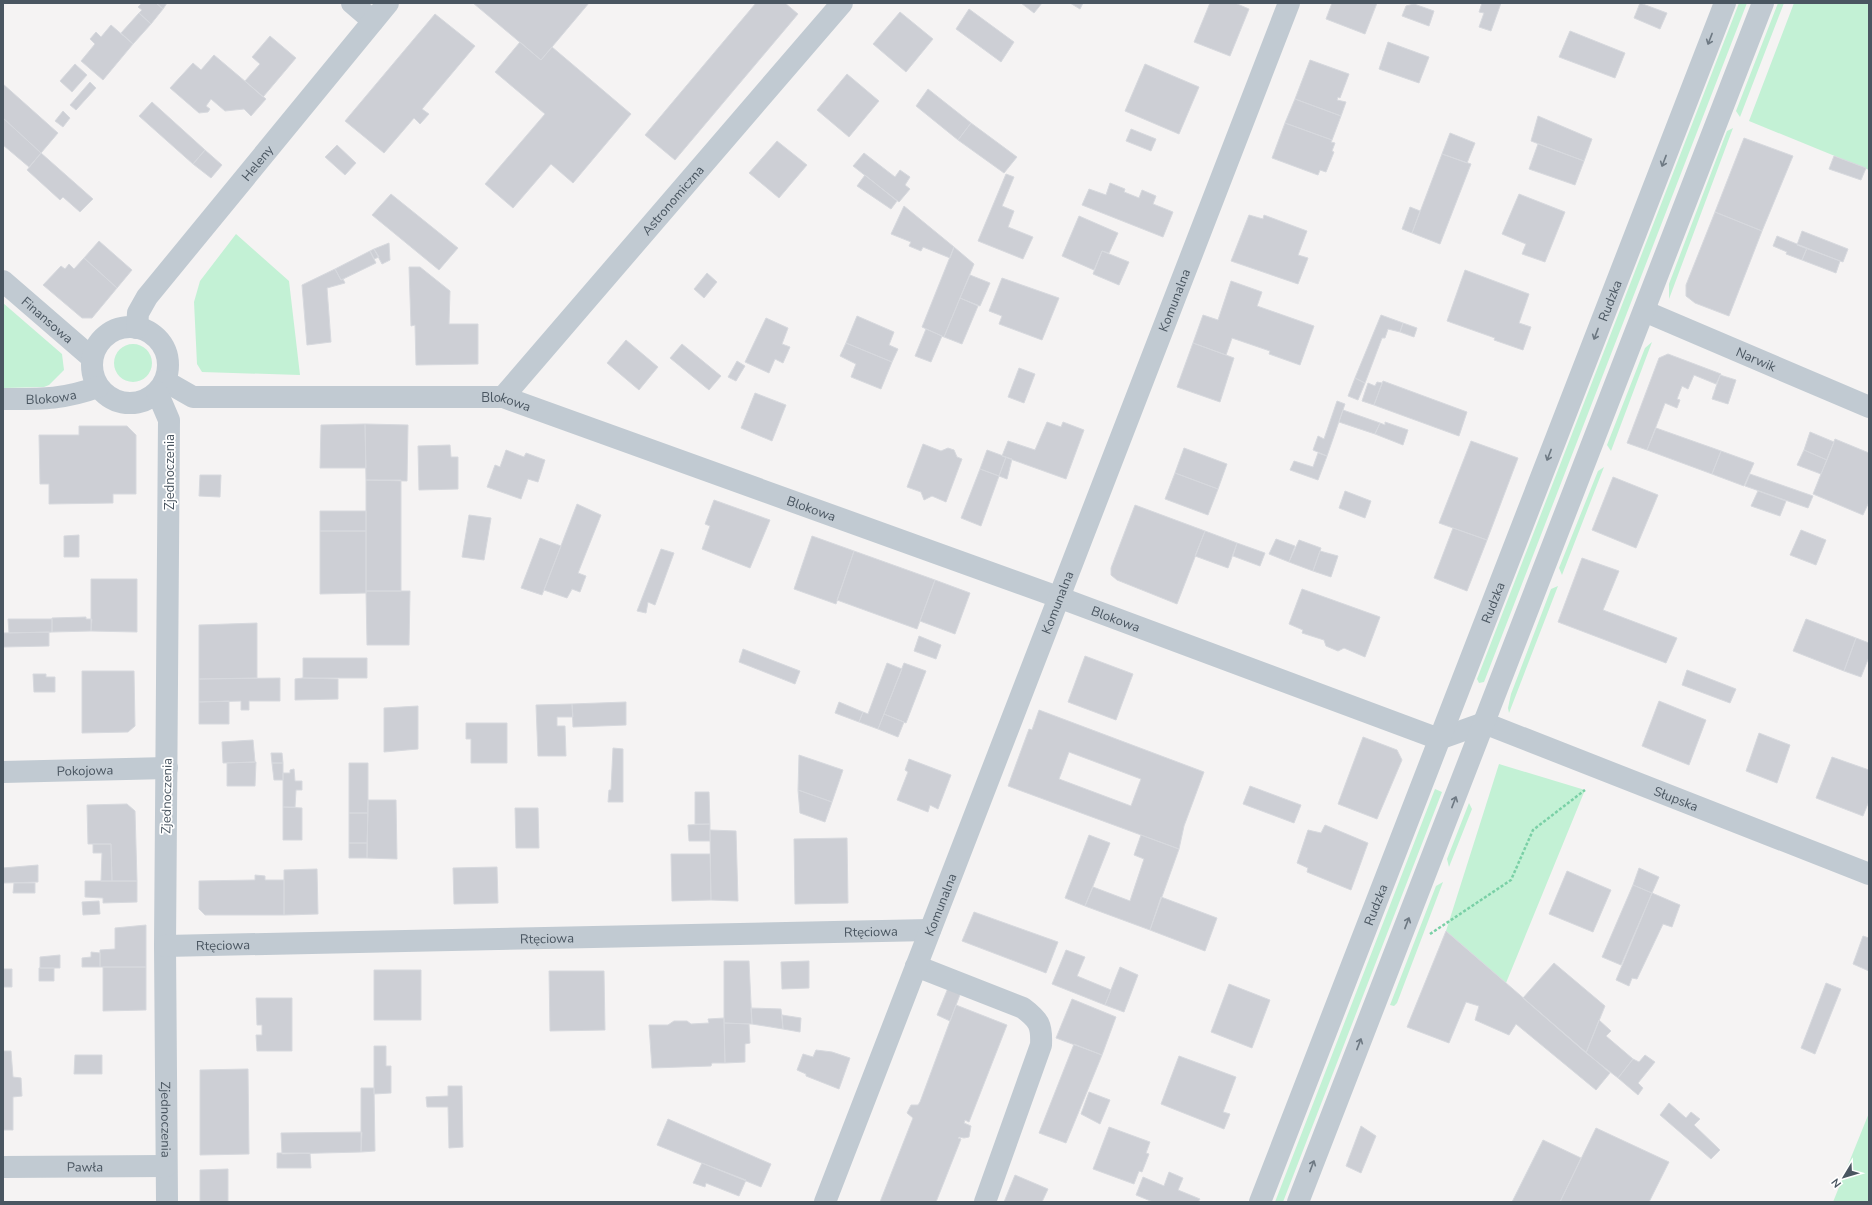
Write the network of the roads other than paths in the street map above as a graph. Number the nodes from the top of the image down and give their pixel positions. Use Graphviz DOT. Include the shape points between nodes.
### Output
graph roads {
  1 [pos="352,3"];
  2 [pos="388,3"];
  3 [pos="842,3"];
  4 [pos="1289,3"];
  5 [pos="1725,3"];
  6 [pos="1763,3"];
  7 [pos="373,21"];
  8 [pos="3,281"];
  9 [pos="1644,311"];
  10 [pos="137,328"];
  11 [pos="92,358"];
  12 [pos="98,387"];
  13 [pos="161,387"];
  14 [pos="503,397"];
  15 [pos="3,399"];
  16 [pos="1869,406"];
  17 [pos="1058,598"];
  18 [pos="1484,724"];
  19 [pos="1439,739"];
  20 [pos="167,768"];
  21 [pos="3,772"];
  22 [pos="1869,874"];
  23 [pos="930,930"];
  24 [pos="165,946"];
  25 [pos="916,966"];
  26 [pos="166,1166"];
  27 [pos="3,1167"];
  28 [pos="167,1202"];
  29 [pos="825,1202"];
  30 [pos="985,1202"];
  31 [pos="1260,1202"];
  32 [pos="1298,1202"];
  1 -- 7 [label="street"];
  2 -- 7 [label="street, Heleny"];
  3 -- 14 [label="street, Astronomiczna"];
  4 -- 17 [label="street, Komunalna"];
  5 -- 19 [label="street, Rudzka, one-way"];
  6 -- 9 [label="street"];
  7 -- 10 [label="street, Heleny" via="147,297 138,313"];
  8 -- 11 [label="street, Finansowa"];
  9 -- 16 [label="street, Narwik"];
  9 -- 18 [label="street"];
  10 -- 11 [label="street" via="124,327 112,332 102,339"];
  10 -- 13 [label="street" via="150,333 160,342 167,354 168,368"];
  11 -- 12 [label="street" via="92,371"];
  12 -- 13 [label="street" via="106,395 126,404 148,399"];
  12 -- 15 [label="street, Blokowa" via="50,399"];
  13 -- 14 [label="street, Blokowa" via="193,396"];
  13 -- 20 [label="street, Zjednoczenia" via="169,420"];
  14 -- 17 [label="street, Blokowa"];
  17 -- 19 [label="street, Blokowa"];
  17 -- 23 [label="street, Komunalna"];
  18 -- 19 [label="street"];
  18 -- 22 [label="street, Słupska"];
  32 -- 18 [label="street, one-way"];
  19 -- 31 [label="street, Rudzka"];
  20 -- 21 [label="street, Pokojowa"];
  20 -- 24 [label="street, Zjednoczenia"];
  23 -- 24 [label="street, Rtęciowa"];
  23 -- 25 [label="street, Komunalna"];
  24 -- 26 [label="street, Zjednoczenia"];
  25 -- 29 [label="street, Komunalna"];
  25 -- 30 [label="street" via="1023,1008 1042,1028 1041,1045"];
  26 -- 27 [label="street, Pawła"];
  26 -- 28 [label="street, Zjednoczenia"];
}
